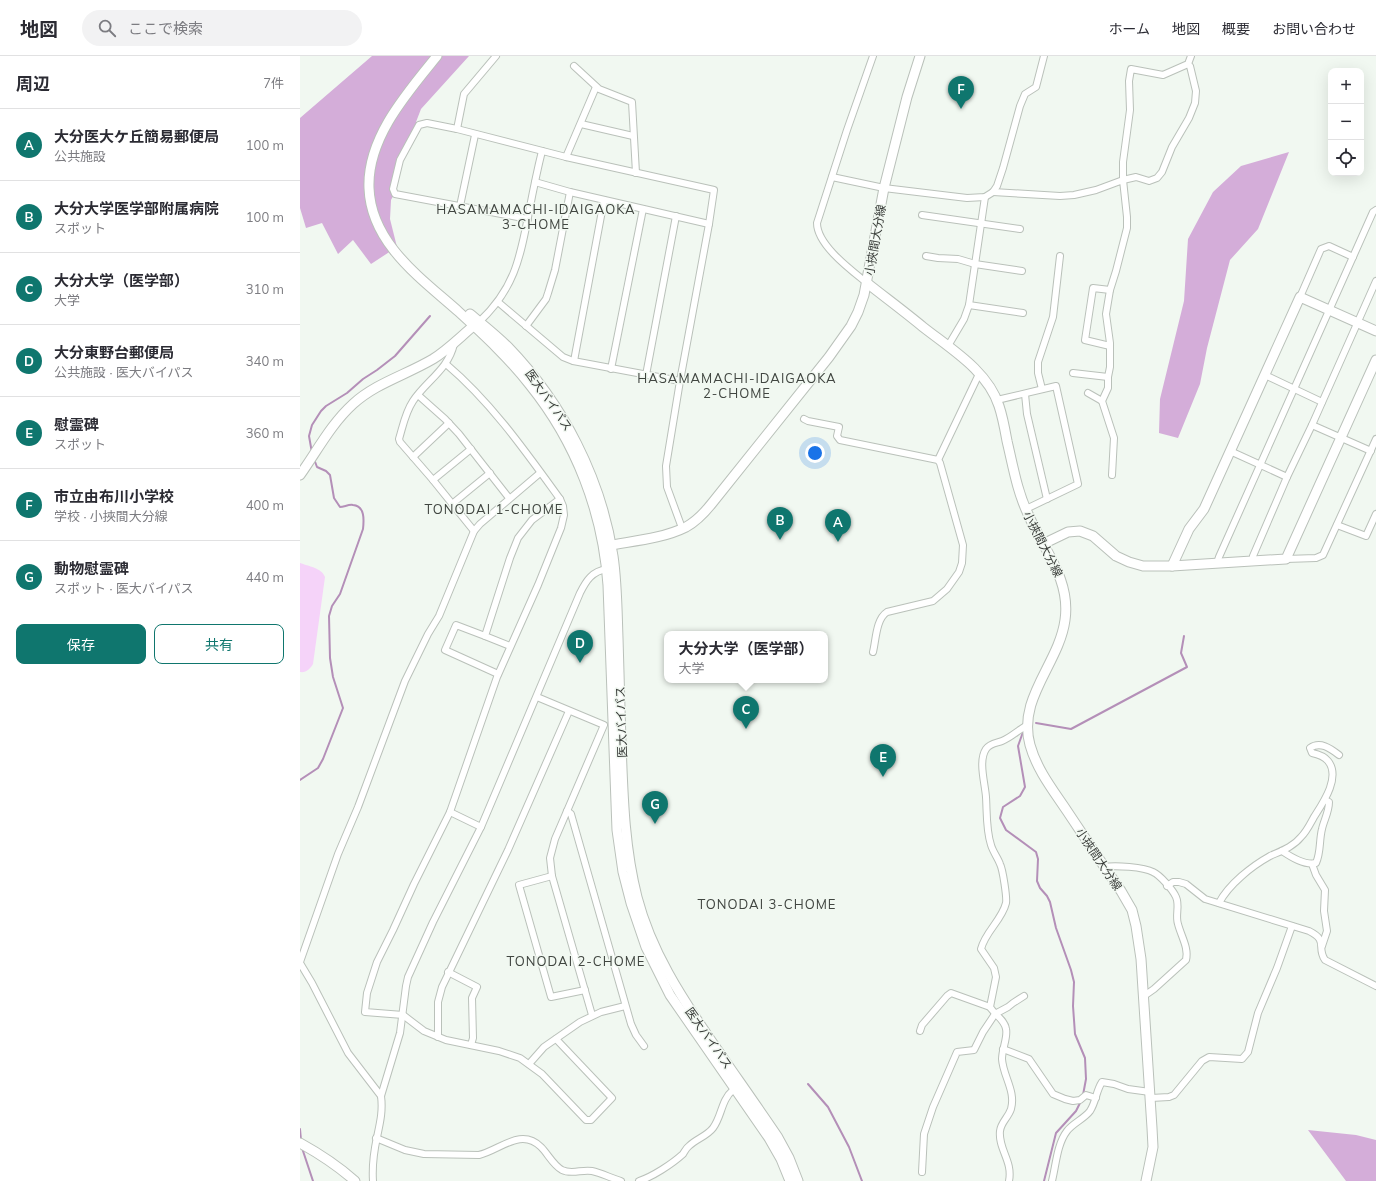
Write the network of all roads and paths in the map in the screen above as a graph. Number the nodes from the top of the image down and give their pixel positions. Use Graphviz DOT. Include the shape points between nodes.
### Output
graph roads {
  1 [pos="437,56"];
  2 [pos="496,56"];
  3 [pos="873,56"];
  4 [pos="920,56"];
  5 [pos="1191,56"];
  6 [pos="1044,57"];
  7 [pos="1188,64"];
  8 [pos="574,66"];
  9 [pos="596,87"];
  10 [pos="581,124"];
  11 [pos="457,129"];
  12 [pos="474,135"];
  13 [pos="633,136"];
  14 [pos="542,151"];
  15 [pos="566,157"];
  16 [pos="636,173"];
  17 [pos="832,177"];
  18 [pos="1122,180"];
  19 [pos="535,182"];
  20 [pos="884,188"];
  21 [pos="570,192"];
  22 [pos="993,192"];
  23 [pos="985,197"];
  24 [pos="604,200"];
  25 [pos="460,206"];
  26 [pos="643,210"];
  27 [pos="1376,210"];
  28 [pos="922,215"];
  29 [pos="676,216"];
  30 [pos="528,219"];
  31 [pos="709,224"];
  32 [pos="982,224"];
  33 [pos="1020,229"];
  34 [pos="926,256"];
  35 [pos="1060,256"];
  36 [pos="1353,257"];
  37 [pos="975,264"];
  38 [pos="1022,271"];
  39 [pos="1376,281"];
  40 [pos="867,283"];
  41 [pos="1110,290"];
  42 [pos="1300,297"];
  43 [pos="498,302"];
  44 [pos="969,305"];
  45 [pos="1330,310"];
  46 [pos="1023,313"];
  47 [pos="1357,322"];
  48 [pos="476,324"];
  49 [pos="526,326"];
  50 [pos="1376,331"];
  51 [pos="454,344"];
  52 [pos="948,346"];
  53 [pos="1110,346"];
  54 [pos="1376,360"];
  55 [pos="574,361"];
  56 [pos="446,364"];
  57 [pos="611,369"];
  58 [pos="1072,373"];
  59 [pos="979,374"];
  60 [pos="646,375"];
  61 [pos="1265,375"];
  62 [pos="1108,377"];
  63 [pos="680,381"];
  64 [pos="1294,388"];
  65 [pos="1042,389"];
  66 [pos="1088,393"];
  67 [pos="1025,394"];
  68 [pos="418,395"];
  69 [pos="997,400"];
  70 [pos="1102,401"];
  71 [pos="1322,402"];
  72 [pos="804,418"];
  73 [pos="449,423"];
  74 [pos="1312,425"];
  75 [pos="1341,438"];
  76 [pos="1376,439"];
  77 [pos="471,448"];
  78 [pos="1230,451"];
  79 [pos="1370,451"];
  80 [pos="413,457"];
  81 [pos="938,460"];
  82 [pos="1261,465"];
  83 [pos="490,473"];
  84 [pos="540,473"];
  85 [pos="300,475"];
  86 [pos="1112,475"];
  87 [pos="1287,477"];
  88 [pos="433,480"];
  89 [pos="510,498"];
  90 [pos="1047,499"];
  91 [pos="560,500"];
  92 [pos="452,504"];
  93 [pos="1026,509"];
  94 [pos="1376,514"];
  95 [pos="1338,525"];
  96 [pos="682,528"];
  97 [pos="474,531"];
  98 [pos="1043,544"];
  99 [pos="607,546"];
  100 [pos="1286,559"];
  101 [pos="1252,562"];
  102 [pos="1217,563"];
  103 [pos="1172,566"];
  104 [pos="607,569"];
  105 [pos="485,636"];
  106 [pos="510,646"];
  107 [pos="873,652"];
  108 [pos="498,674"];
  109 [pos="537,697"];
  110 [pos="568,711"];
  111 [pos="1028,725"];
  112 [pos="1339,755"];
  113 [pos="1325,800"];
  114 [pos="567,811"];
  115 [pos="450,812"];
  116 [pos="481,827"];
  117 [pos="1282,851"];
  118 [pos="1312,864"];
  119 [pos="1104,867"];
  120 [pos="552,876"];
  121 [pos="1168,886"];
  122 [pos="1219,903"];
  123 [pos="1292,926"];
  124 [pos="1321,947"];
  125 [pos="300,962"];
  126 [pos="448,972"];
  127 [pos="1376,986"];
  128 [pos="585,990"];
  129 [pos="1024,996"];
  130 [pos="1144,996"];
  131 [pos="625,1006"];
  132 [pos="990,1007"];
  133 [pos="403,1014"];
  134 [pos="995,1014"];
  135 [pos="592,1015"];
  136 [pos="920,1031"];
  137 [pos="438,1036"];
  138 [pos="556,1039"];
  139 [pos="471,1045"];
  140 [pos="644,1046"];
  141 [pos="1003,1049"];
  142 [pos="529,1064"];
  143 [pos="733,1090"];
  144 [pos="1150,1095"];
  145 [pos="380,1096"];
  146 [pos="1096,1098"];
  147 [pos="376,1138"];
  148 [pos="300,1143"];
  149 [pos="922,1172"];
  150 [pos="355,1181"];
  151 [pos="373,1181"];
  152 [pos="621,1181"];
  153 [pos="638,1181"];
  154 [pos="790,1181"];
  155 [pos="798,1181"];
  156 [pos="1009,1181"];
  157 [pos="1052,1181"];
  158 [pos="1146,1181"];
  1 -- 48 [label="main road, 医大バイパス" via="389,120 375,152 369,182 370,196 373,212 384,236 400,258 428,284 452,300"];
  2 -- 11 [label="street" via="464,94"];
  3 -- 17 [label="street"];
  4 -- 20 [label="main road, 小挾間大分線"];
  5 -- 7 [label="street"];
  6 -- 22 [label="street" via="1036,87 1025,94 1020,106 1003,168"];
  7 -- 18 [label="street" via="1196,91 1194,103 1162,172 1157,178 1149,181 1136,177"];
  7 -- 18 [label="street" via="1163,75 1130,69 1130,110"];
  8 -- 9 [label="street"];
  9 -- 10 [label="street"];
  9 -- 13 [label="street" via="632,102"];
  10 -- 13 [label="street"];
  10 -- 15 [label="street"];
  11 -- 12 [label="street"];
  11 -- 25 [label="street" via="427,123 419,125 400,160 393,189 395,194"];
  12 -- 14 [label="street"];
  12 -- 25 [label="street"];
  13 -- 16 [label="street"];
  14 -- 15 [label="street"];
  14 -- 19 [label="street"];
  15 -- 16 [label="street"];
  16 -- 31 [label="street" via="714,190"];
  17 -- 20 [label="street"];
  17 -- 40 [label="street" via="817,229 832,252"];
  18 -- 22 [label="street" via="1074,195"];
  18 -- 41 [label="street" via="1127,228"];
  19 -- 21 [label="street"];
  19 -- 30 [label="street"];
  20 -- 23 [label="street" via="967,198"];
  20 -- 40 [label="main road, 小挾間大分線"];
  21 -- 24 [label="street"];
  21 -- 49 [label="street" via="548,293"];
  22 -- 23 [label="street"];
  23 -- 32 [label="street"];
  24 -- 26 [label="street"];
  24 -- 55 [label="street"];
  25 -- 30 [label="street"];
  26 -- 29 [label="street"];
  26 -- 57 [label="street"];
  27 -- 36 [label="street"];
  28 -- 32 [label="street"];
  29 -- 31 [label="street"];
  29 -- 60 [label="street"];
  30 -- 43 [label="street" via="521,256"];
  31 -- 63 [label="street"];
  32 -- 33 [label="street"];
  32 -- 37 [label="street"];
  34 -- 37 [label="street" via="958,259"];
  35 -- 65 [label="street" via="1053,317 1038,362"];
  36 -- 42 [label="street" via="1329,246 1321,249"];
  36 -- 45 [label="street"];
  37 -- 38 [label="street"];
  37 -- 44 [label="street"];
  39 -- 47 [label="street"];
  40 -- 52 [label="main road, 小挾間大分線"];
  40 -- 96 [label="main road" via="855,318 837,346 706,511"];
  41 -- 53 [label="street" via="1106,314"];
  41 -- 53 [label="street" via="1092,288 1085,340"];
  42 -- 45 [label="main road"];
  42 -- 61 [label="main road"];
  43 -- 48 [label="street"];
  43 -- 49 [label="street"];
  44 -- 46 [label="street"];
  44 -- 52 [label="street"];
  45 -- 47 [label="main road"];
  45 -- 64 [label="street"];
  47 -- 50 [label="main road"];
  47 -- 71 [label="street"];
  48 -- 51 [label="main road"];
  48 -- 99 [label="main road, 医大バイパス" via="520,372 559,426 584,480"];
  49 -- 55 [label="street" via="563,357"];
  51 -- 56 [label="street"];
  51 -- 85 [label="main road" via="433,359 376,387 354,403 332,427"];
  52 -- 59 [label="main road, 小挾間大分線"];
  53 -- 62 [label="street"];
  54 -- 75 [label="main road"];
  55 -- 57 [label="street"];
  56 -- 68 [label="street"];
  56 -- 84 [label="street" via="480,396"];
  57 -- 60 [label="street"];
  58 -- 62 [label="street"];
  59 -- 69 [label="main road, 小挾間大分線"];
  59 -- 81 [label="street"];
  60 -- 63 [label="street"];
  61 -- 64 [label="street"];
  61 -- 78 [label="main road"];
  62 -- 70 [label="street" via="1108,388"];
  63 -- 96 [label="street" via="666,472 667,487"];
  64 -- 71 [label="street"];
  64 -- 82 [label="street"];
  65 -- 67 [label="street"];
  65 -- 90 [label="street" via="1056,386 1078,484"];
  66 -- 70 [label="street"];
  67 -- 69 [label="street"];
  67 -- 90 [label="street" via="1027,414"];
  68 -- 73 [label="street"];
  68 -- 80 [label="street" via="408,411 399,439"];
  69 -- 93 [label="main road, 小挾間大分線" via="1017,484"];
  70 -- 86 [label="street" via="1114,438"];
  71 -- 74 [label="street"];
  72 -- 81 [label="street" via="840,428 837,436 840,440"];
  73 -- 77 [label="street"];
  73 -- 80 [label="street"];
  74 -- 75 [label="street"];
  74 -- 87 [label="street"];
  75 -- 79 [label="street"];
  75 -- 100 [label="main road"];
  76 -- 79 [label="street"];
  77 -- 83 [label="street"];
  77 -- 88 [label="street"];
  78 -- 82 [label="street"];
  78 -- 103 [label="main road" via="1204,508 1189,530"];
  79 -- 95 [label="street"];
  80 -- 88 [label="street"];
  81 -- 107 [label="street" via="963,545 959,572 947,589 933,601 882,615"];
  82 -- 87 [label="street"];
  82 -- 102 [label="street"];
  83 -- 89 [label="street"];
  83 -- 92 [label="street"];
  84 -- 89 [label="street"];
  84 -- 91 [label="street"];
  87 -- 101 [label="street"];
  88 -- 92 [label="street"];
  89 -- 97 [label="street"];
  90 -- 93 [label="street"];
  91 -- 105 [label="street" via="532,520 518,538"];
  91 -- 106 [label="street" via="564,515 561,528"];
  92 -- 97 [label="street"];
  93 -- 98 [label="main road, 小挾間大分線"];
  94 -- 95 [label="street" via="1366,536"];
  95 -- 100 [label="street" via="1323,555 1316,558"];
  96 -- 99 [label="main road" via="656,537"];
  97 -- 125 [label="street" via="439,616 405,681"];
  98 -- 103 [label="main road" via="1068,532 1080,531 1093,536 1116,556 1129,562 1143,566"];
  98 -- 111 [label="main road, 小挾間大分線" via="1061,579 1067,610 1063,632 1034,695"];
  99 -- 104 [label="main road, 医大バイパス"];
  99 -- 155 [label="main road, 医大バイパス" via="615,577 617,606 625,827 640,906 655,947 672,981 687,1007 777,1136"];
  100 -- 101 [label="main road"];
  101 -- 102 [label="main road"];
  102 -- 103 [label="main road"];
  104 -- 109 [label="street" via="594,573 586,580"];
  104 -- 154 [label="main road, 医大バイパス" via="617,830 623,872 631,903 651,958 670,995 769,1138"];
  105 -- 106 [label="street"];
  105 -- 108 [label="street" via="456,625 445,650"];
  106 -- 108 [label="street"];
  108 -- 115 [label="street"];
  109 -- 110 [label="street"];
  109 -- 116 [label="street"];
  110 -- 114 [label="street" via="604,725"];
  110 -- 126 [label="street" via="508,850"];
  111 -- 119 [label="main road, 小挾間大分線" via="1030,744 1038,768"];
  111 -- 132 [label="street" via="986,748 983,762 989,839 1001,865 1006,903 981,949 994,968 996,977"];
  112 -- 113 [label="street" via="1331,748 1321,745 1310,748 1331,766 1332,776"];
  113 -- 117 [label="street" via="1301,838"];
  113 -- 118 [label="street" via="1329,802 1329,808 1321,830 1320,852 1316,863"];
  114 -- 120 [label="street" via="552,850"];
  114 -- 131 [label="street" via="571,814"];
  115 -- 116 [label="street"];
  115 -- 133 [label="street" via="377,962 367,993 365,1012"];
  116 -- 133 [label="street" via="408,977"];
  117 -- 118 [label="street"];
  117 -- 122 [label="street" via="1250,869"];
  118 -- 124 [label="street" via="1325,890 1324,911 1327,931"];
  119 -- 121 [label="street" via="1153,872"];
  119 -- 130 [label="main road, 小挾間大分線" via="1132,910"];
  120 -- 128 [label="street"];
  120 -- 128 [label="street" via="519,885 551,997"];
  121 -- 122 [label="street" via="1173,882 1186,884 1205,899"];
  121 -- 130 [label="street" via="1176,896 1177,922 1187,954 1186,960"];
  122 -- 123 [label="street"];
  123 -- 124 [label="street" via="1316,934 1321,940"];
  123 -- 144 [label="street" via="1258,1013 1248,1052 1242,1059 1209,1057 1202,1061 1174,1095 1169,1098"];
  124 -- 127 [label="street" via="1325,960"];
  125 -- 145 [label="street" via="348,1053"];
  126 -- 137 [label="street" via="438,1002"];
  126 -- 139 [label="street" via="476,987 472,998"];
  128 -- 135 [label="street"];
  129 -- 134 [label="street"];
  130 -- 144 [label="main road, 小挾間大分線"];
  131 -- 135 [label="street"];
  131 -- 140 [label="street" via="636,1036"];
  132 -- 134 [label="street"];
  132 -- 136 [label="street" via="951,993 922,1025"];
  133 -- 137 [label="street" via="424,1031"];
  133 -- 145 [label="street" via="400,1033"];
  134 -- 141 [label="street" via="1006,1029"];
  134 -- 149 [label="street" via="974,1050 959,1051 953,1059 924,1134"];
  135 -- 138 [label="street"];
  137 -- 139 [label="street"];
  138 -- 142 [label="street" via="544,1047"];
  138 -- 142 [label="street" via="612,1098 591,1120 586,1120"];
  139 -- 142 [label="street" via="509,1054"];
  141 -- 146 [label="street" via="1029,1059 1052,1094 1073,1101 1080,1100 1086,1095"];
  141 -- 156 [label="street" via="1002,1061 1012,1096 1011,1110 1002,1122 1000,1131 1002,1146 1010,1164"];
  143 -- 153 [label="street" via="724,1100 714,1126 708,1133 667,1166 647,1179"];
  144 -- 146 [label="street" via="1102,1082"];
  144 -- 158 [label="main road, 小挾間大分線" via="1153,1147"];
  145 -- 147 [label="street" via="381,1117"];
  146 -- 157 [label="street" via="1089,1112 1068,1130 1064,1137"];
  147 -- 151 [label="street"];
  147 -- 152 [label="street" via="405,1150 424,1154 479,1155 511,1141 528,1140 537,1144 562,1170 592,1171"];
  148 -- 150 [label="main road" via="328,1159"];
}
